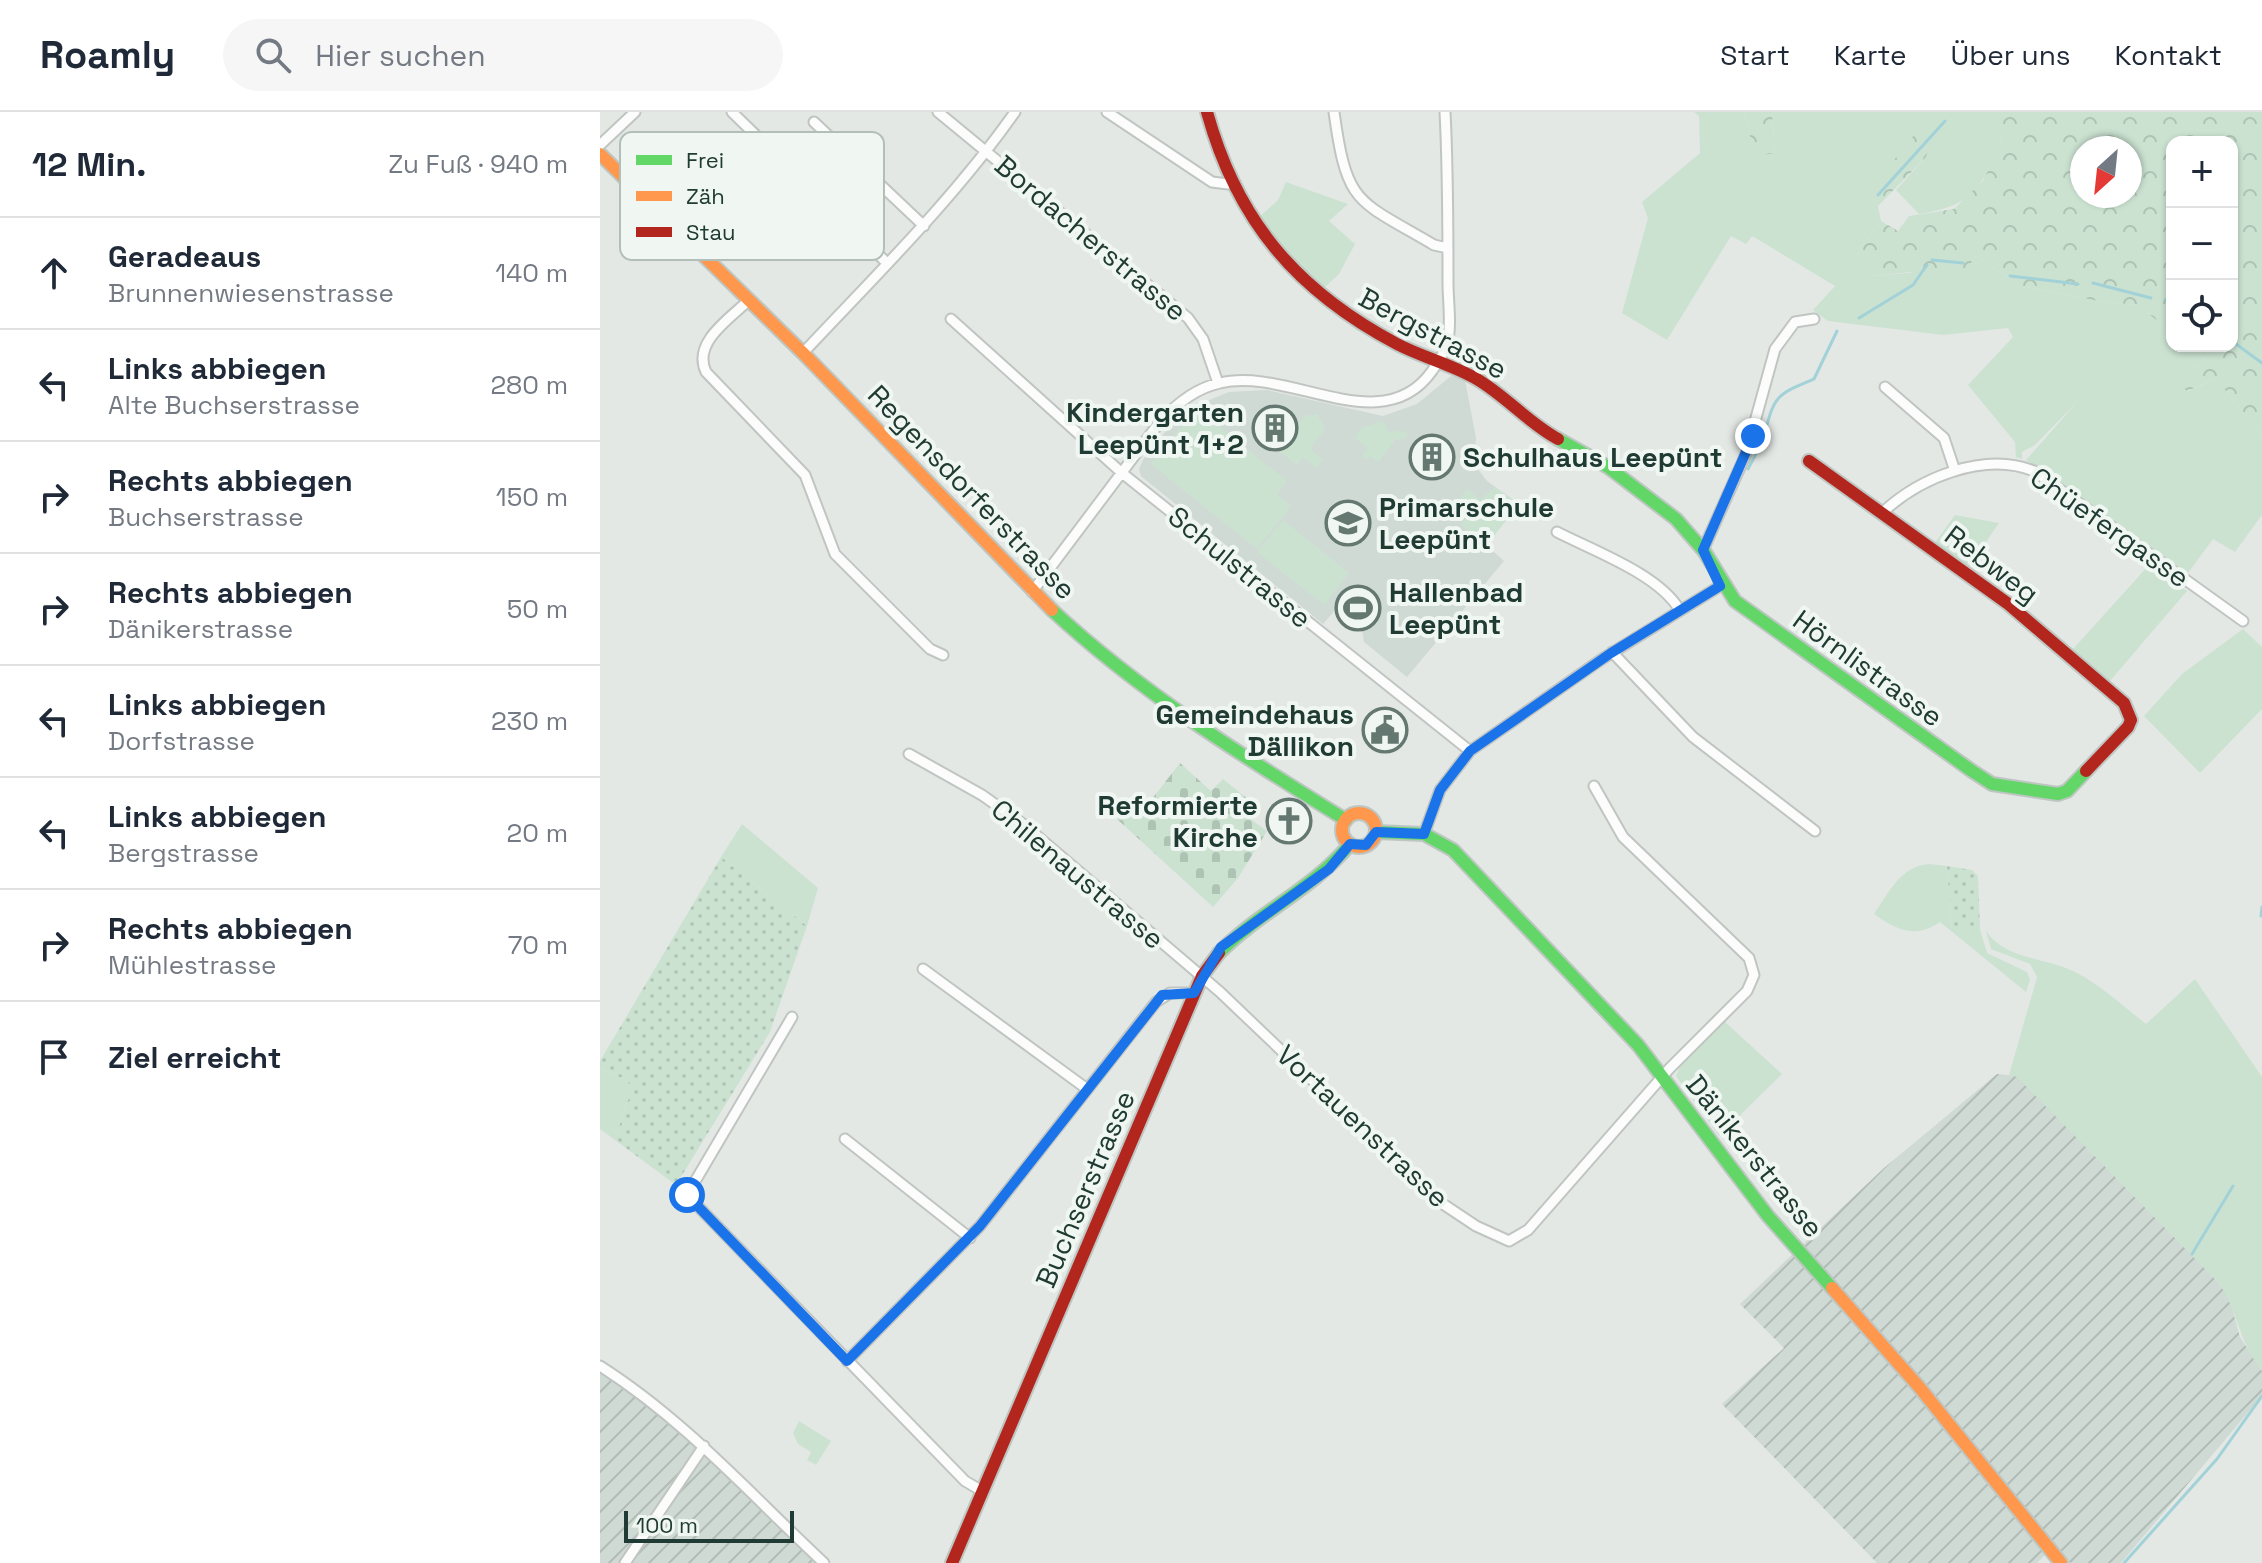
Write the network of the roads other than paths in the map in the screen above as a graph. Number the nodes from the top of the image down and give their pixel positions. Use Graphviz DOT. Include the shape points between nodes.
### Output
graph roads {
  1 [pos="635,112"];
  2 [pos="732,112"];
  3 [pos="938,112"];
  4 [pos="1015,112"];
  5 [pos="1107,112"];
  6 [pos="1207,112"];
  7 [pos="1334,112"];
  8 [pos="1445,112"];
  9 [pos="814,122"];
  10 [pos="753,132"];
  11 [pos="825,132"];
  12 [pos="600,145"];
  13 [pos="987,152"];
  14 [pos="600,154"];
  15 [pos="620,174"];
  16 [pos="1228,184"];
  17 [pos="884,188"];
  18 [pos="924,226"];
  19 [pos="1448,248"];
  20 [pos="707,260"];
  21 [pos="884,260"];
  22 [pos="887,263"];
  23 [pos="748,301"];
  24 [pos="951,319"];
  25 [pos="1814,319"];
  26 [pos="803,353"];
  27 [pos="1439,361"];
  28 [pos="1218,383"];
  29 [pos="1885,387"];
  30 [pos="1809,461"];
  31 [pos="1955,471"];
  32 [pos="1122,473"];
  33 [pos="1882,513"];
  34 [pos="1557,532"];
  35 [pos="1703,550"];
  36 [pos="1720,586"];
  37 [pos="1032,592"];
  38 [pos="1679,609"];
  39 [pos="2243,621"];
  40 [pos="1612,652"];
  41 [pos="943,655"];
  42 [pos="1470,751"];
  43 [pos="909,754"];
  44 [pos="1992,784"];
  45 [pos="1594,786"];
  46 [pos="1346,820"];
  47 [pos="1815,831"];
  48 [pos="1376,832"];
  49 [pos="1424,834"];
  50 [pos="1350,844"];
  51 [pos="923,969"];
  52 [pos="1202,976"];
  53 [pos="1194,993"];
  54 [pos="792,1017"];
  55 [pos="1662,1078"];
  56 [pos="1087,1089"];
  57 [pos="845,1139"];
  58 [pos="970,1238"];
  59 [pos="847,1361"];
  60 [pos="600,1366"];
  61 [pos="704,1446"];
  62 [pos="982,1491"];
  63 [pos="625,1563"];
  64 [pos="824,1563"];
  65 [pos="952,1563"];
  66 [pos="2061,1563"];
  1 -- 12 [label="street"];
  2 -- 10 [label="street"];
  3 -- 13 [label="street, Bordacherstrasse"];
  4 -- 13 [label="street"];
  5 -- 16 [label="street" via="1212,182"];
  6 -- 16 [label="street, Bergstrasse"];
  7 -- 19 [label="street" via="1341,160 1357,197 1434,245"];
  8 -- 19 [label="street"];
  9 -- 11 [label="street"];
  13 -- 18 [label="street"];
  13 -- 28 [label="street, Bordacherstrasse" via="1188,318 1203,339"];
  14 -- 15 [label="street, Regensdorferstrasse"];
  16 -- 27 [label="street, Bergstrasse" via="1284,261 1331,304 1388,339"];
  17 -- 18 [label="street"];
  18 -- 22 [label="street"];
  19 -- 27 [label="street" via="1448,339"];
  20 -- 23 [label="street, Regensdorferstrasse"];
  21 -- 22 [label="street"];
  22 -- 26 [label="street"];
  23 -- 26 [label="street, Regensdorferstrasse"];
  23 -- 41 [label="street" via="704,347 706,372 805,475 835,554 930,649"];
  24 -- 32 [label="street, Schulstrasse"];
  25 -- 35 [label="street" via="1795,322 1775,349 1746,454"];
  26 -- 37 [label="street, Regensdorferstrasse"];
  27 -- 28 [label="street" via="1416,389 1369,404 1268,380"];
  27 -- 35 [label="street, Bergstrasse" via="1493,388 1535,425 1618,474"];
  28 -- 32 [label="street" via="1170,412"];
  29 -- 31 [label="street" via="1944,438"];
  30 -- 33 [label="street, Rebweg"];
  31 -- 33 [label="street, Chüefergasse" via="1913,486"];
  31 -- 39 [label="street, Chüefergasse" via="2007,464 2034,471"];
  32 -- 37 [label="street"];
  32 -- 42 [label="street, Schulstrasse"];
  33 -- 44 [label="street, Rebweg" via="2036,626 2124,703 2131,720 2124,734 2067,791"];
  34 -- 38 [label="street" via="1624,566 1668,594"];
  35 -- 36 [label="street, Bergstrasse"];
  36 -- 38 [label="street"];
  36 -- 44 [label="street, Hörnlistrasse" via="1879,707"];
  37 -- 46 [label="street, Regensdorferstrasse" via="1087,643 1174,710"];
  38 -- 40 [label="street"];
  40 -- 42 [label="street"];
  40 -- 47 [label="street" via="1693,737"];
  42 -- 49 [label="street" via="1440,790"];
  43 -- 52 [label="street, Chilenaustrasse" via="1010,813"];
  45 -- 55 [label="street" via="1623,837 1753,964 1747,991"];
  46 -- 48 [label="street" via="1366,815"];
  46 -- 50 [label="street" via="1343,833"];
  48 -- 49 [label="street, Dänikerstrasse"];
  48 -- 50 [label="street" via="1366,845"];
  49 -- 55 [label="street, Dänikerstrasse" via="1464,860 1638,1045"];
  50 -- 52 [label="street, Buchserstrasse" via="1319,877 1221,947"];
  51 -- 56 [label="street"];
  52 -- 53 [label="street, Buchserstrasse"];
  52 -- 55 [label="street, Vortauenstrasse" via="1429,1193 1476,1226 1509,1241 1528,1230"];
  53 -- 56 [label="street" via="1162,995"];
  53 -- 62 [label="street, Buchserstrasse"];
  54 -- 59 [label="street" via="687,1195"];
  55 -- 66 [label="street, Dänikerstrasse" via="1768,1216 1920,1388"];
  56 -- 58 [label="street"];
  57 -- 58 [label="street"];
  58 -- 59 [label="street"];
  59 -- 62 [label="street" via="965,1481"];
  60 -- 61 [label="street"];
  61 -- 63 [label="street"];
  61 -- 64 [label="street"];
  62 -- 65 [label="street, Buchserstrasse"];
}
